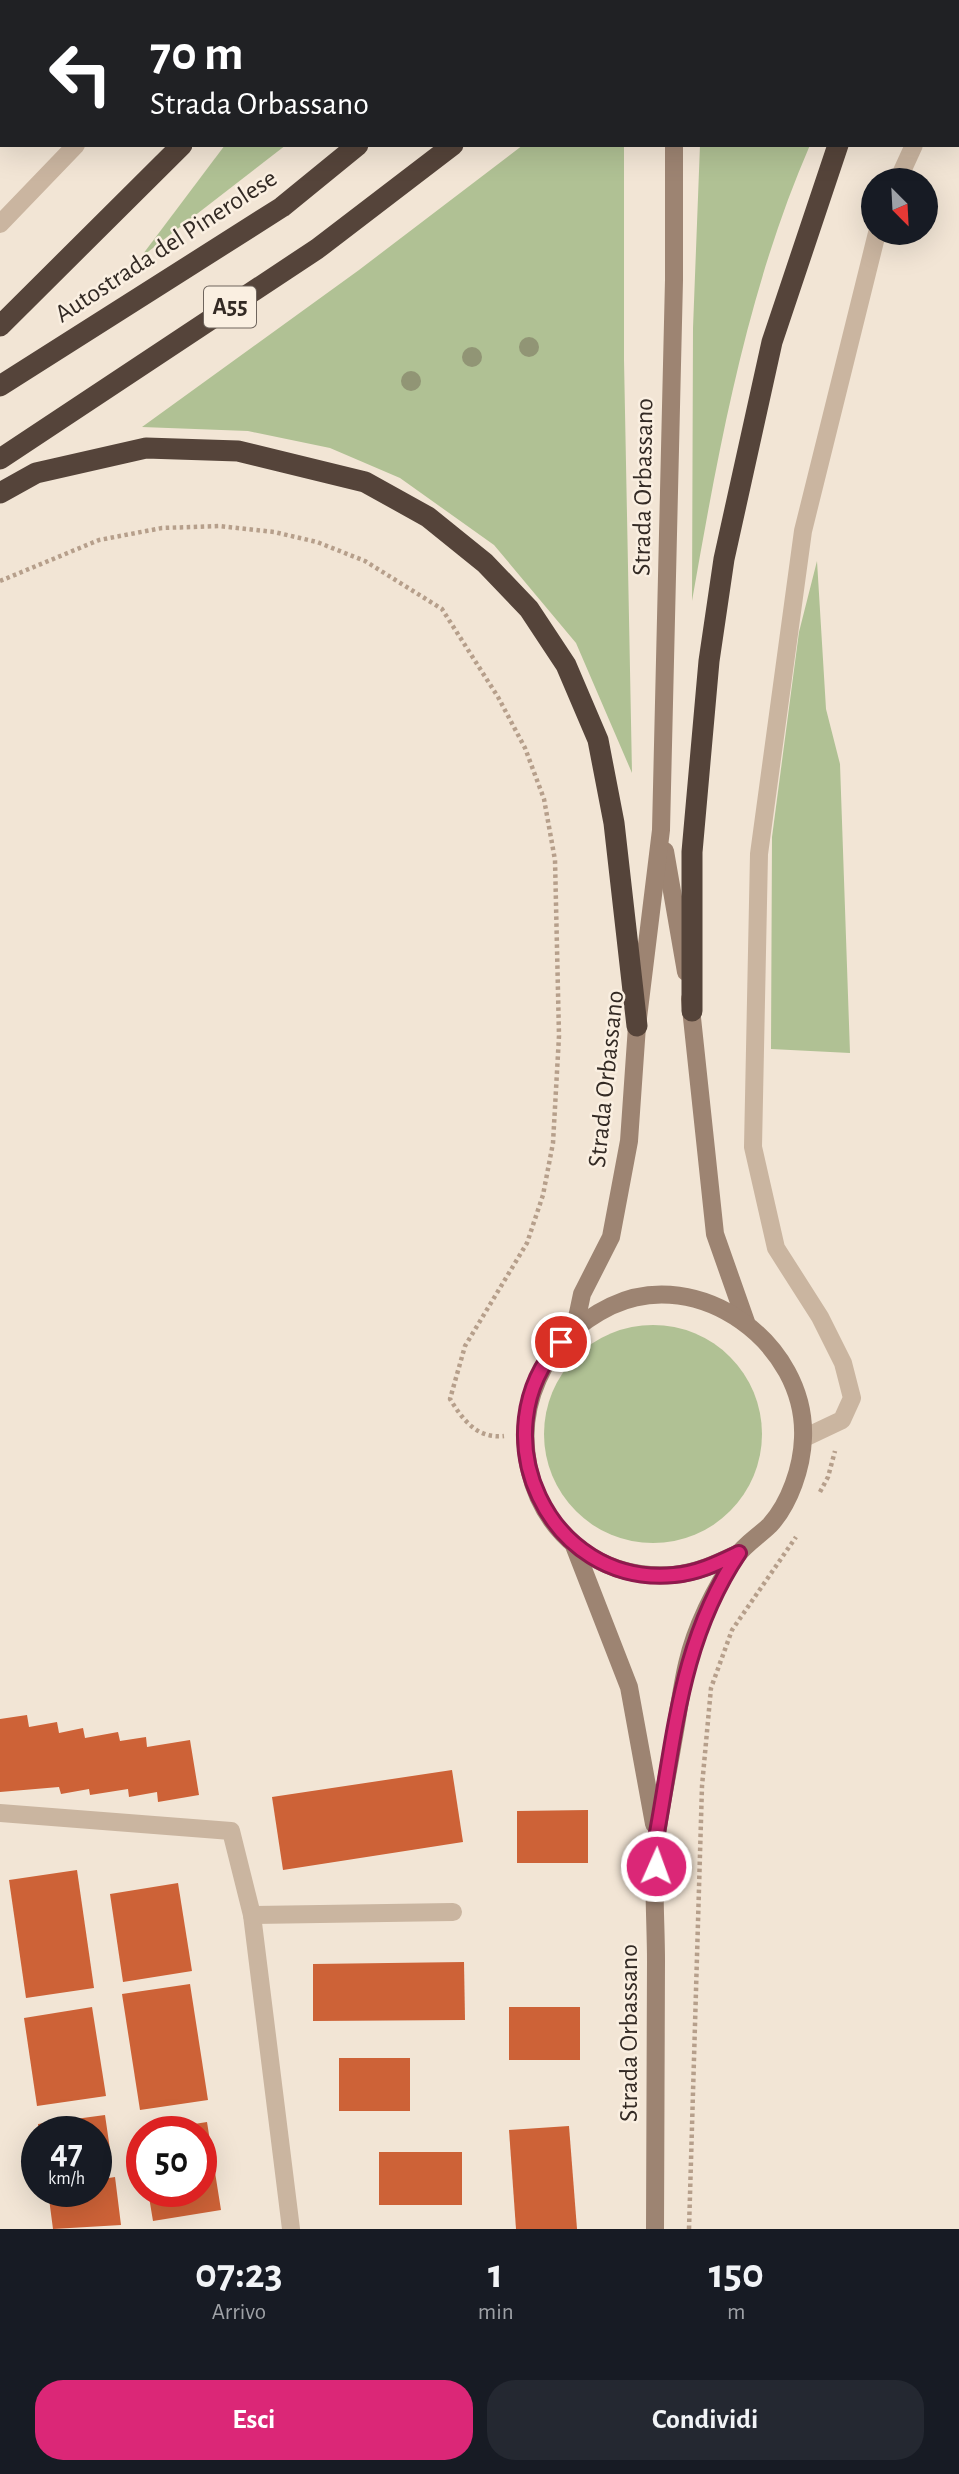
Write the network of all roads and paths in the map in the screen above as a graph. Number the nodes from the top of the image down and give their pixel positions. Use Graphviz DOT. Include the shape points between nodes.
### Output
graph roads {
  1 [pos="74,147"];
  2 [pos="180,147"];
  3 [pos="356,147"];
  4 [pos="450,147"];
  5 [pos="674,147"];
  6 [pos="837,147"];
  7 [pos="913,147"];
  8 [pos="903,168"];
  9 [pos="0,224"];
  10 [pos="874,245"];
  11 [pos="0,326"];
  12 [pos="0,386"];
  13 [pos="0,459"];
  14 [pos="0,493"];
  15 [pos="0,581"];
  16 [pos="661,830"];
  17 [pos="692,1011"];
  18 [pos="637,1026"];
  19 [pos="746,1322"];
  20 [pos="575,1327"];
  21 [pos="842,1420"];
  22 [pos="523,1434"];
  23 [pos="804,1438"];
  24 [pos="815,1502"];
  25 [pos="802,1526"];
  26 [pos="573,1543"];
  27 [pos="739,1553"];
  28 [pos="0,1812"];
  29 [pos="656,1838"];
  30 [pos="453,1912"];
  31 [pos="252,1915"];
  32 [pos="291,2229"];
  33 [pos="655,2229"];
  34 [pos="689,2229"];
  1 -- 9 [label="street"];
  2 -- 11 [label="highway"];
  3 -- 12 [label="highway, Autostrada del Pinerolese / A55" via="282,207"];
  4 -- 13 [label="highway, A55" via="317,249"];
  5 -- 16 [label="main road, Strada Orbassano"];
  6 -- 17 [label="highway" via="772,342 724,559 709,661 692,852"];
  7 -- 8 [label="street"];
  10 -- 21 [label="street" via="803,531 759,854 753,1147 776,1248 843,1363 852,1398"];
  14 -- 18 [label="highway" via="36,473 146,448 238,451 365,482 428,517 485,563 529,609 566,665 598,740 614,823"];
  15 -- 22 [label="path" via="99,540 162,528 219,526 274,532 341,552 402,582 442,609 466,644 525,748 544,799 555,860 559,1036 553,1143 543,1195 527,1243 465,1346 450,1399 464,1422 489,1438"];
  16 -- 17 [label="main road, Strada Orbassano"];
  16 -- 18 [label="main road, Strada Orbassano"];
  17 -- 19 [label="main road, Strada Orbassano" via="715,1234"];
  18 -- 20 [label="main road, Strada Orbassano" via="629,1142 611,1237 582,1294"];
  19 -- 20 [label="main road, Strada Orbassano" via="705,1301 660,1295 615,1304"];
  19 -- 23 [label="main road, Strada Orbassano" via="771,1345 789,1373 800,1405"];
  20 -- 22 [label="main road, Strada Orbassano" via="547,1357 530,1394"];
  21 -- 23 [label="street"];
  21 -- 24 [label="path" via="828,1477"];
  22 -- 26 [label="main road, Strada Orbassano" via="529,1475 546,1512"];
  23 -- 27 [label="main road, Strada Orbassano" via="795,1482 773,1522"];
  25 -- 34 [label="path" via="732,1630 711,1688 702,1786"];
  26 -- 27 [label="main road, Strada Orbassano" via="603,1562 637,1573 707,1568"];
  26 -- 29 [label="main road, Strada Orbassano" via="629,1687"];
  27 -- 29 [label="main road, Strada Orbassano" via="722,1579 687,1663"];
  28 -- 31 [label="street" via="231,1831"];
  29 -- 33 [label="main road, Strada Orbassano"];
  30 -- 31 [label="street"];
  31 -- 32 [label="street"];
}
